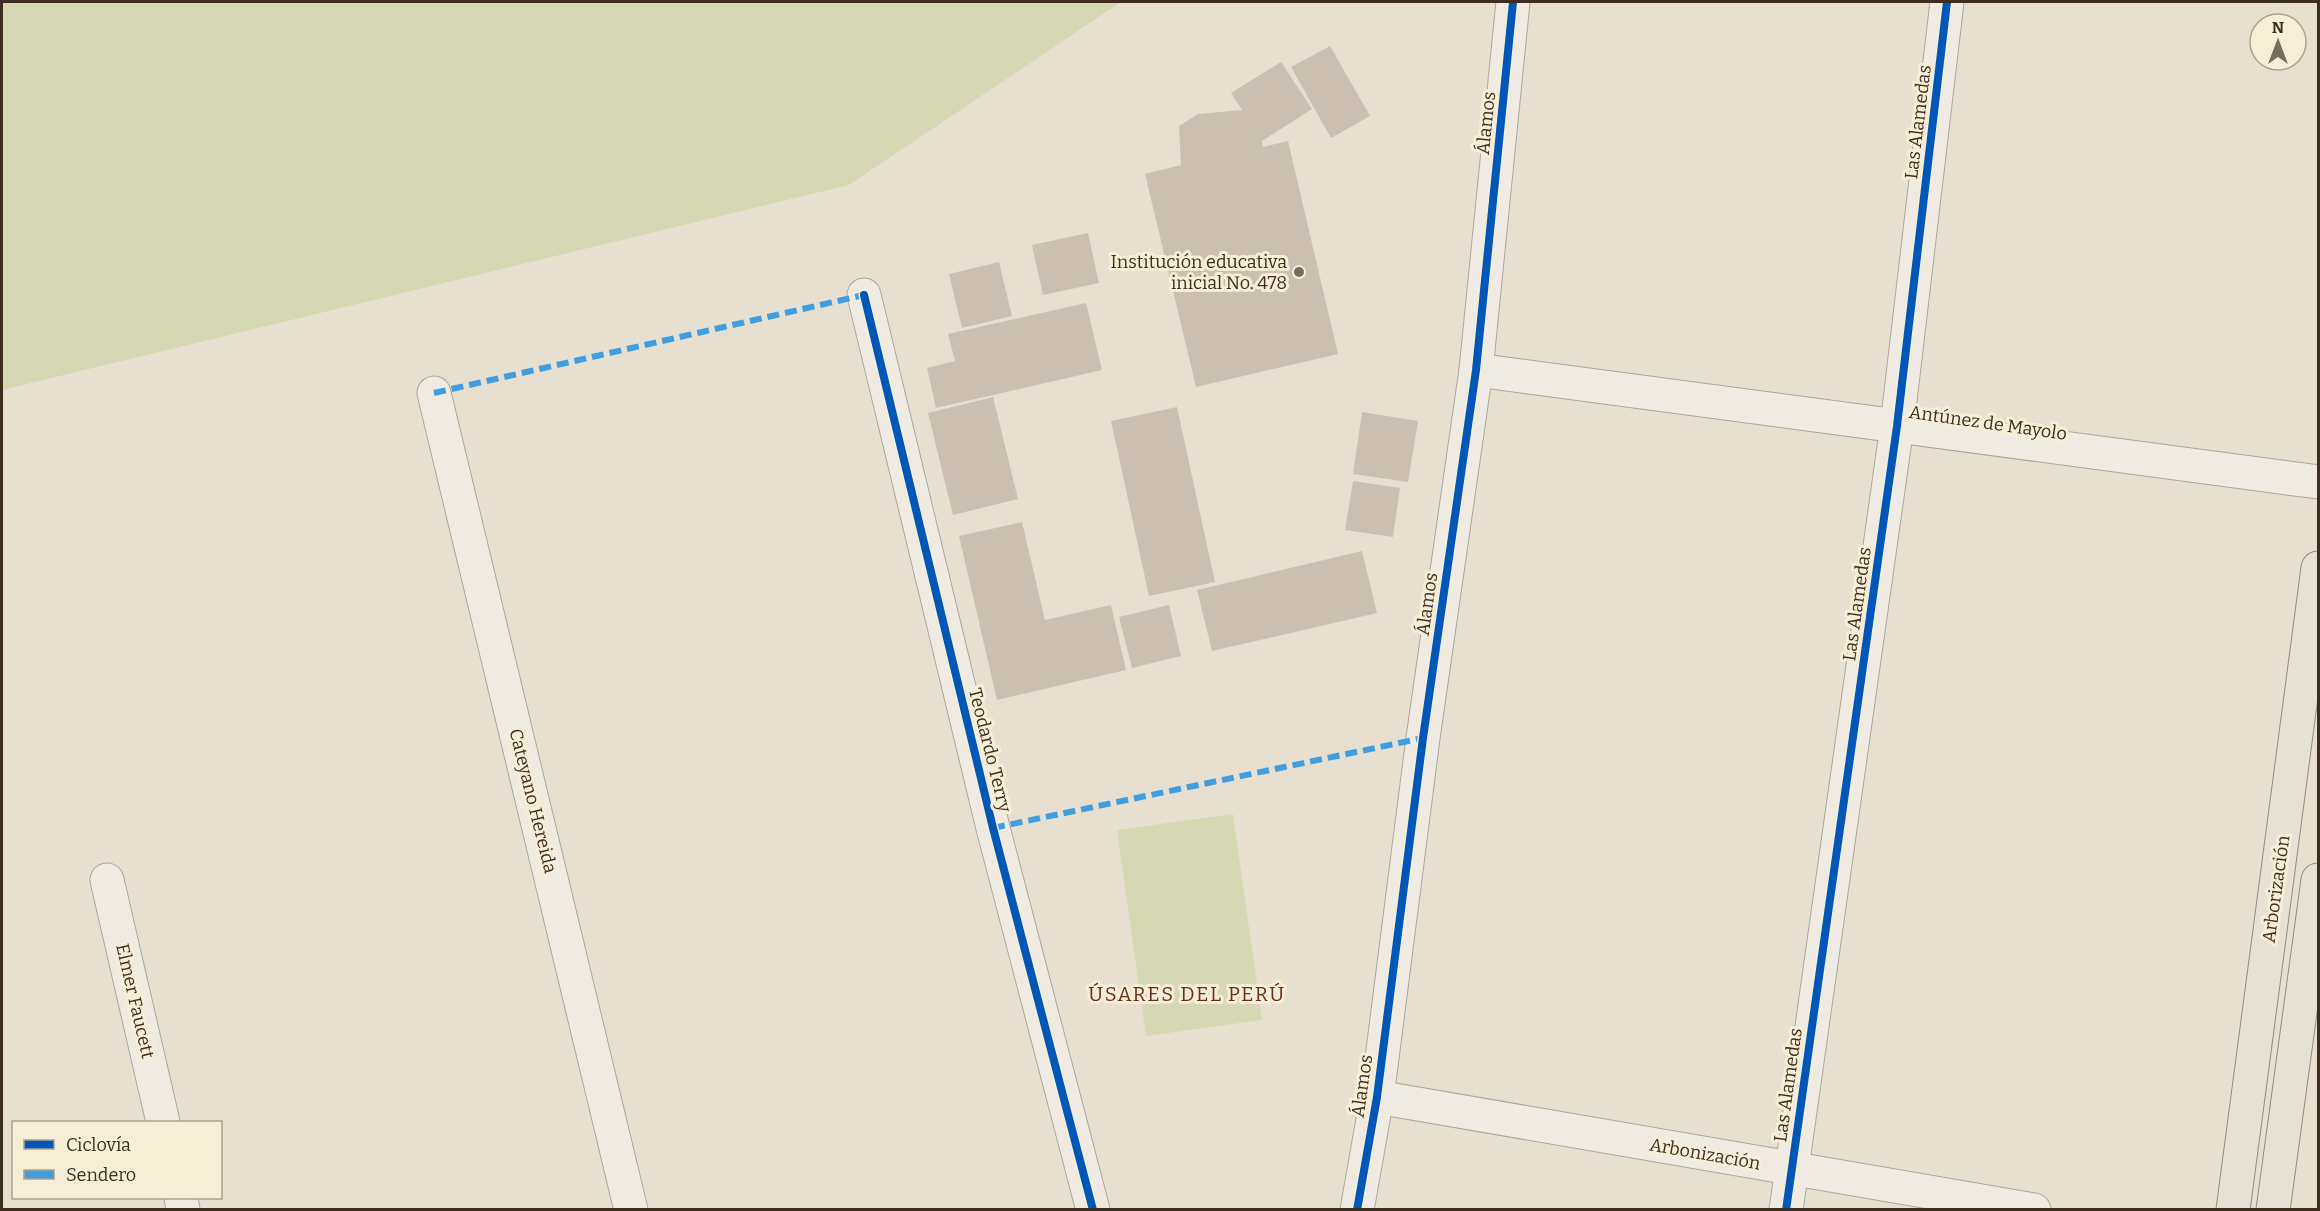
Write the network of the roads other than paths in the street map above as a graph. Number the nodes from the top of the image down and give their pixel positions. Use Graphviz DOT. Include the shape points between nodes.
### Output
graph roads {
  1 [pos="1513,2"];
  2 [pos="1947,2"];
  3 [pos="864,295"];
  4 [pos="1476,370"];
  5 [pos="434,393"];
  6 [pos="1897,426"];
  7 [pos="2319,482"];
  8 [pos="2319,568"];
  9 [pos="107,880"];
  10 [pos="2319,880"];
  11 [pos="1377,1097"];
  12 [pos="163,1121"];
  13 [pos="1792,1169"];
  14 [pos="631,1209"];
  15 [pos="1093,1209"];
  16 [pos="1357,1209"];
  17 [pos="1786,1209"];
  18 [pos="2034,1209"];
  19 [pos="2233,1209"];
  20 [pos="2273,1209"];
  1 -- 4 [label="street, Álamos"];
  2 -- 6 [label="street, Las Alamedas"];
  3 -- 15 [label="street, Teodardo Terry" via="993,828"];
  4 -- 6 [label="street, Antúnez de Mayolo"];
  4 -- 11 [label="street, Álamos"];
  5 -- 14 [label="street, Cateyano Hereida"];
  6 -- 7 [label="street, Antúnez de Mayolo"];
  6 -- 13 [label="street, Las Alamedas"];
  8 -- 19 [label="main road, Arborización"];
  9 -- 12 [label="street, Elmer Faucett"];
  10 -- 20 [label="main road"];
  11 -- 13 [label="street, Arbonización"];
  11 -- 16 [label="street, Álamos"];
  13 -- 17 [label="street, Las Alamedas"];
  13 -- 18 [label="street, Arbonización"];
}
